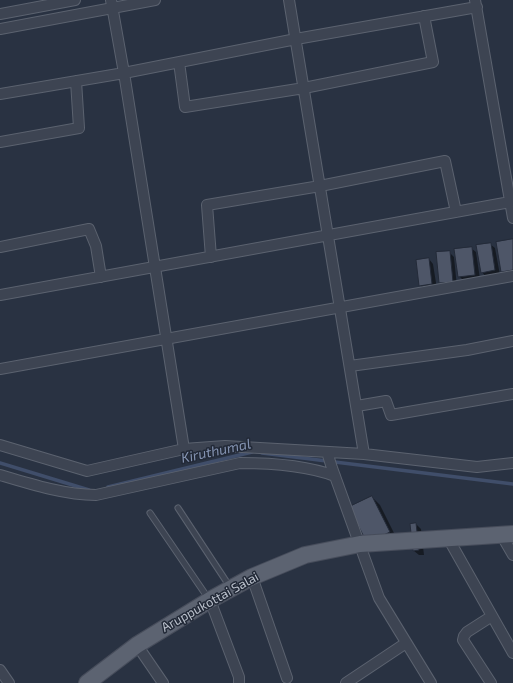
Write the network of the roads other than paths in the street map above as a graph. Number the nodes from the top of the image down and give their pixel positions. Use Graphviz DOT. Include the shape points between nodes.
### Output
graph roads {
  1 [pos="74,0"];
  2 [pos="155,0"];
  3 [pos="288,0"];
  4 [pos="111,4"];
  5 [pos="476,4"];
  6 [pos="0,14"];
  7 [pos="424,16"];
  8 [pos="0,29"];
  9 [pos="296,38"];
  10 [pos="179,62"];
  11 [pos="124,73"];
  12 [pos="76,81"];
  13 [pos="304,88"];
  14 [pos="0,94"];
  15 [pos="0,142"];
  16 [pos="320,186"];
  17 [pos="510,202"];
  18 [pos="456,212"];
  19 [pos="513,218"];
  20 [pos="329,235"];
  21 [pos="0,247"];
  22 [pos="211,257"];
  23 [pos="155,267"];
  24 [pos="513,276"];
  25 [pos="101,277"];
  26 [pos="0,295"];
  27 [pos="340,307"];
  28 [pos="167,338"];
  29 [pos="513,341"];
  30 [pos="350,366"];
  31 [pos="0,369"];
  32 [pos="513,394"];
  33 [pos="356,406"];
  34 [pos="0,445"];
  35 [pos="184,449"];
  36 [pos="364,454"];
  37 [pos="328,455"];
  38 [pos="513,463"];
  39 [pos="333,472"];
  40 [pos="0,475"];
  41 [pos="178,508"];
  42 [pos="150,512"];
  43 [pos="508,535"];
  44 [pos="448,538"];
  45 [pos="360,544"];
  46 [pos="513,555"];
  47 [pos="252,577"];
  48 [pos="230,588"];
  49 [pos="210,600"];
  50 [pos="492,616"];
  51 [pos="406,643"];
  52 [pos="137,645"];
  53 [pos="513,653"];
  54 [pos="0,670"];
  55 [pos="287,678"];
  56 [pos="428,682"];
  57 [pos="8,683"];
  58 [pos="87,683"];
  59 [pos="163,683"];
  60 [pos="239,683"];
  61 [pos="346,683"];
  62 [pos="491,683"];
  1 -- 6 [label="street"];
  2 -- 4 [label="street"];
  3 -- 9 [label="street"];
  4 -- 8 [label="street"];
  4 -- 11 [label="street"];
  5 -- 7 [label="street"];
  5 -- 17 [label="street"];
  7 -- 9 [label="street"];
  7 -- 13 [label="street" via="433,62"];
  9 -- 10 [label="street"];
  9 -- 13 [label="street"];
  10 -- 11 [label="street"];
  10 -- 13 [label="street" via="185,107"];
  11 -- 12 [label="street"];
  11 -- 23 [label="street"];
  12 -- 14 [label="street"];
  12 -- 15 [label="street" via="79,128"];
  13 -- 16 [label="street"];
  16 -- 18 [label="street" via="445,161"];
  16 -- 20 [label="street"];
  16 -- 22 [label="street" via="207,205"];
  17 -- 18 [label="street"];
  17 -- 19 [label="street"];
  18 -- 20 [label="street"];
  20 -- 22 [label="street"];
  20 -- 27 [label="street"];
  21 -- 25 [label="street" via="89,229 96,246"];
  22 -- 23 [label="street"];
  23 -- 25 [label="street"];
  23 -- 28 [label="street"];
  24 -- 27 [label="street"];
  25 -- 26 [label="street"];
  27 -- 28 [label="street"];
  27 -- 30 [label="street"];
  28 -- 31 [label="street"];
  28 -- 35 [label="street"];
  29 -- 30 [label="street"];
  30 -- 33 [label="street"];
  32 -- 33 [label="street" via="391,414 386,401"];
  33 -- 36 [label="street"];
  34 -- 35 [label="street" via="87,471"];
  35 -- 37 [label="street" via="225,446"];
  36 -- 37 [label="street"];
  36 -- 38 [label="street" via="477,467"];
  37 -- 39 [label="street"];
  39 -- 40 [label="street" via="262,463 240,463 81,495"];
  39 -- 45 [label="street"];
  41 -- 48 [label="lane"];
  42 -- 49 [label="lane"];
  43 -- 44 [label="main road, Aruppukottai Salai"];
  43 -- 46 [label="street"];
  44 -- 45 [label="main road, Aruppukottai Salai"];
  44 -- 50 [label="street"];
  45 -- 47 [label="main road, Aruppukottai Salai" via="305,555"];
  45 -- 51 [label="street" via="379,598"];
  47 -- 48 [label="main road, Aruppukottai Salai"];
  47 -- 55 [label="street"];
  48 -- 49 [label="main road, Aruppukottai Salai"];
  49 -- 52 [label="main road, Aruppukottai Salai"];
  49 -- 60 [label="street"];
  50 -- 53 [label="street"];
  50 -- 62 [label="street" via="467,632 463,640"];
  51 -- 56 [label="street"];
  51 -- 61 [label="street"];
  52 -- 58 [label="main road, Aruppukottai Salai"];
  52 -- 59 [label="street"];
  54 -- 57 [label="street"];
}
